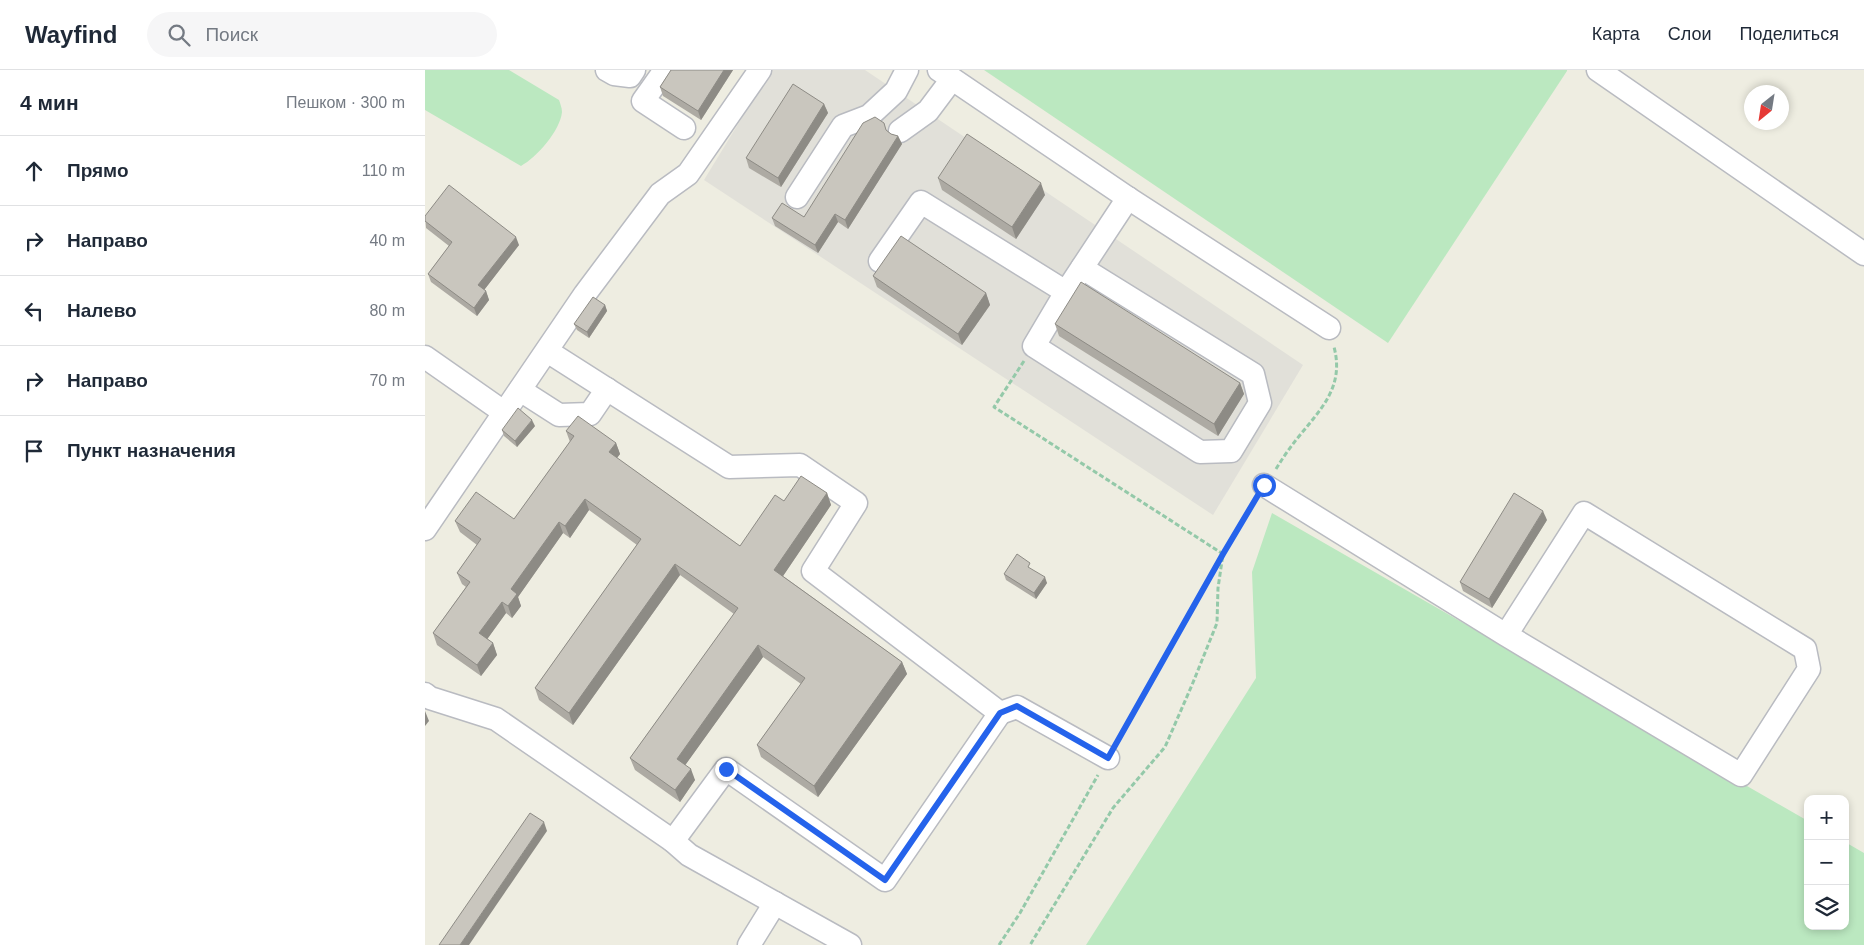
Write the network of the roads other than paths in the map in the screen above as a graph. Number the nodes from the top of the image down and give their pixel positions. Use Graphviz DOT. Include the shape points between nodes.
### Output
graph roads {
  1 [pos="607,70"];
  2 [pos="634,70"];
  3 [pos="665,70"];
  4 [pos="760,70"];
  5 [pos="907,70"];
  6 [pos="1598,70"];
  7 [pos="945,74"];
  8 [pos="683,128"];
  9 [pos="900,131"];
  10 [pos="797,197"];
  11 [pos="1128,198"];
  12 [pos="1864,254"];
  13 [pos="880,261"];
  14 [pos="1082,268"];
  15 [pos="1066,292"];
  16 [pos="1329,328"];
  17 [pos="547,351"];
  18 [pos="425,357"];
  19 [pos="607,389"];
  20 [pos="520,390"];
  21 [pos="505,413"];
  22 [pos="1264,485"];
  23 [pos="425,529"];
  24 [pos="1506,635"];
  25 [pos="425,694"];
  26 [pos="1000,713"];
  27 [pos="1108,758"];
  28 [pos="673,841"];
  29 [pos="775,903"];
  30 [pos="749,945"];
  31 [pos="850,945"];
  1 -- 2 [label="street" via="630,76"];
  3 -- 8 [label="street" via="643,101"];
  4 -- 17 [label="street" via="688,174 660,194"];
  5 -- 10 [label="street" via="896,91 869,116 843,126"];
  6 -- 12 [label="street"];
  7 -- 9 [label="street" via="928,111"];
  7 -- 11 [label="street"];
  11 -- 14 [label="street"];
  11 -- 16 [label="street"];
  13 -- 15 [label="street" via="921,202"];
  14 -- 15 [label="street"];
  14 -- 15 [label="street" via="1253,374 1260,403 1231,452 1200,452 1033,346"];
  17 -- 19 [label="street"];
  17 -- 20 [label="street"];
  18 -- 21 [label="street"];
  19 -- 20 [label="street" via="590,414 559,415"];
  19 -- 26 [label="street" via="729,467 800,465 855,503 813,571"];
  20 -- 21 [label="street"];
  21 -- 23 [label="street"];
  22 -- 24 [label="street"];
  24 -- 24 [label="street" via="1585,513 1805,648 1809,670 1741,775"];
  25 -- 28 [label="street" via="496,719"];
  26 -- 27 [label="street" via="1017,706"];
  26 -- 28 [label="street" via="885,880 726,769"];
  28 -- 29 [label="street" via="689,856"];
  29 -- 30 [label="street"];
  29 -- 31 [label="street"];
}
